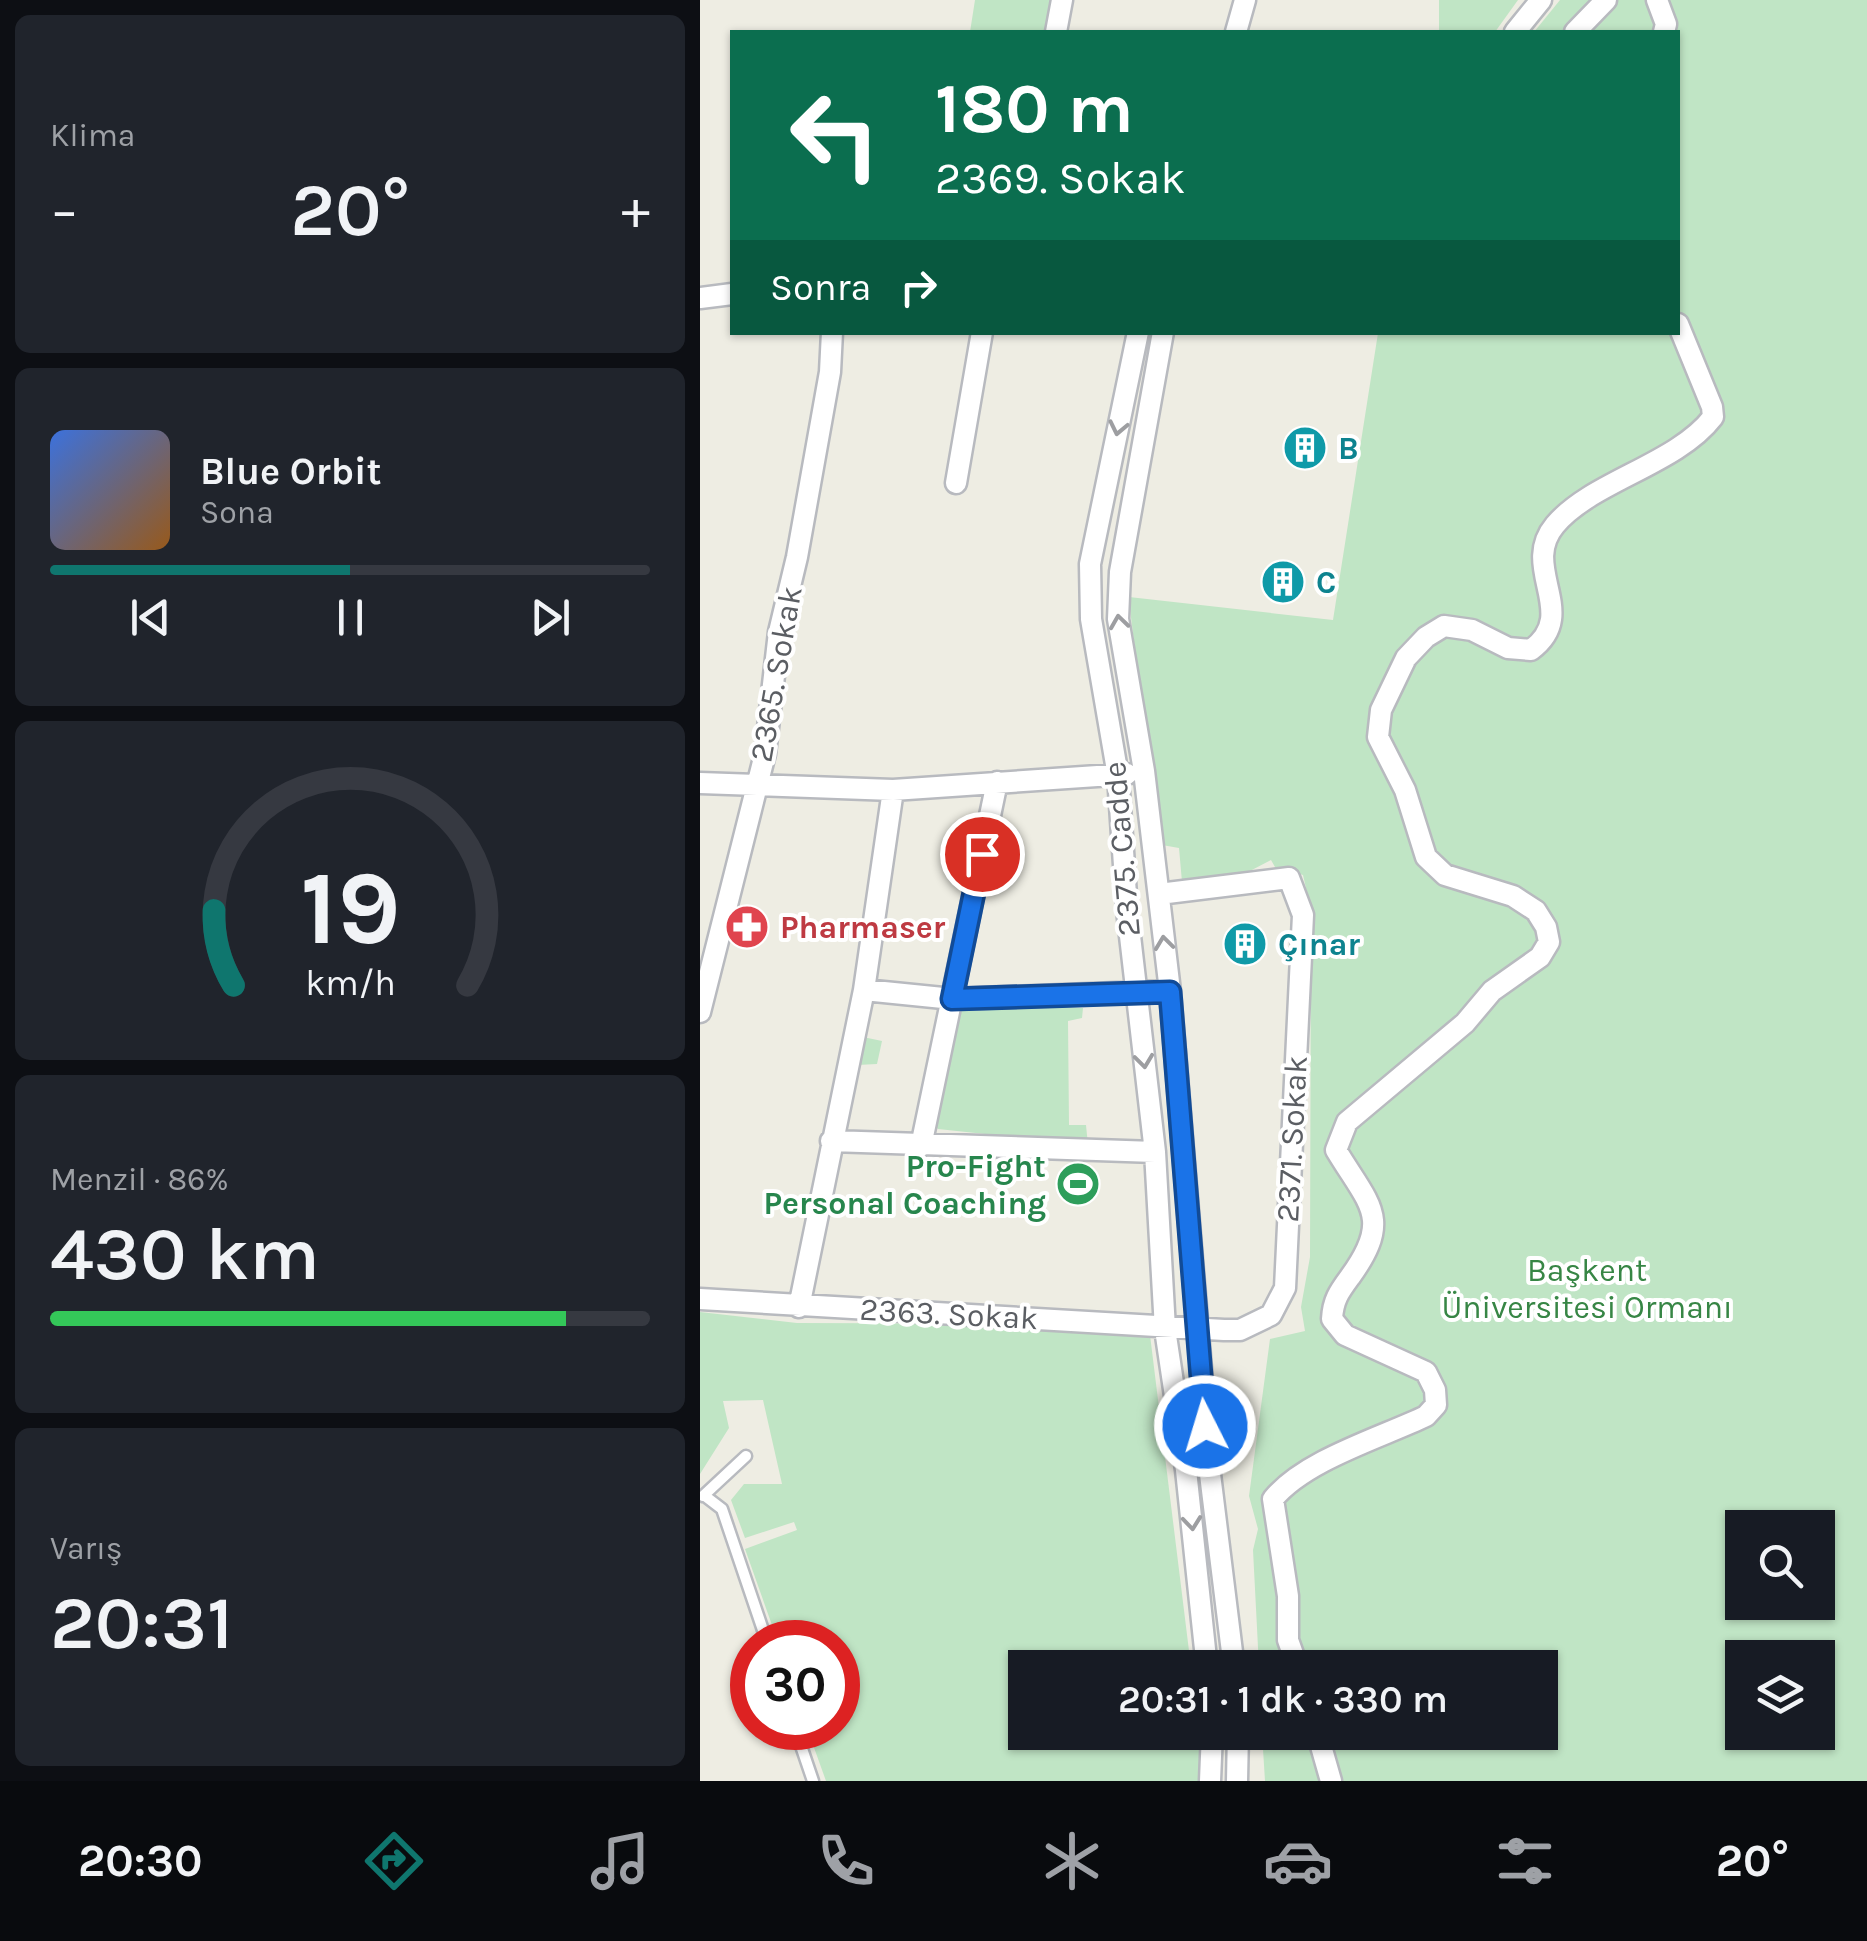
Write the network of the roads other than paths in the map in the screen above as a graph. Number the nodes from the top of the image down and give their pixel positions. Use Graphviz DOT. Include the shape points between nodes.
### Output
graph roads {
  1 [pos="1062,0"];
  2 [pos="1245,0"];
  3 [pos="1541,0"];
  4 [pos="1606,0"];
  5 [pos="1657,0"];
  6 [pos="1056,30"];
  7 [pos="1237,30"];
  8 [pos="1517,30"];
  9 [pos="1577,30"];
  10 [pos="1664,30"];
  11 [pos="730,294"];
  12 [pos="700,298"];
  13 [pos="1680,329"];
  14 [pos="832,335"];
  15 [pos="981,335"];
  16 [pos="1137,335"];
  17 [pos="1162,335"];
  18 [pos="956,483"];
  19 [pos="1144,771"];
  20 [pos="1118,776"];
  21 [pos="997,782"];
  22 [pos="700,783"];
  23 [pos="756,784"];
  24 [pos="892,790"];
  25 [pos="1158,894"];
  26 [pos="864,990"];
  27 [pos="1170,992"];
  28 [pos="1136,994"];
  29 [pos="952,999"];
  30 [pos="700,1012"];
  31 [pos="831,1141"];
  32 [pos="921,1146"];
  33 [pos="1155,1152"];
  34 [pos="700,1299"];
  35 [pos="799,1307"];
  36 [pos="1197,1328"];
  37 [pos="1165,1329"];
  38 [pos="746,1456"];
  39 [pos="703,1497"];
  40 [pos="760,1620"];
  41 [pos="1205,1650"];
  42 [pos="1232,1650"];
  43 [pos="1292,1650"];
  44 [pos="802,1750"];
  45 [pos="1211,1750"];
  46 [pos="1238,1750"];
  47 [pos="1322,1750"];
  48 [pos="813,1781"];
  49 [pos="1210,1781"];
  50 [pos="1237,1781"];
  51 [pos="1331,1781"];
  1 -- 6 [label="street"];
  2 -- 7 [label="street"];
  3 -- 8 [label="street"];
  4 -- 9 [label="street"];
  5 -- 10 [label="street"];
  11 -- 12 [label="street"];
  13 -- 43 [label="street" via="1712,418 1690,440 1555,526 1542,548 1552,626 1541,643 1531,650 1508,648 1472,630 1444,626 1406,658 1381,710 1378,737 1405,790 1426,857 1445,876 1513,896 1536,911 1548,942 1540,957 1492,991 1466,1023 1347,1122 1336,1150 1375,1216 1373,1241 1332,1300 1332,1320 1346,1335 1426,1372 1436,1404 1426,1416 1317,1466 1274,1498"];
  14 -- 23 [label="street, 2365. Sokak"];
  15 -- 18 [label="street"];
  16 -- 20 [label="street, 2375. Cadde, one-way" via="1088,581"];
  19 -- 17 [label="street, 2375. Cadde, one-way" via="1117,598"];
  19 -- 20 [label="street"];
  19 -- 25 [label="street, 2375. Cadde"];
  20 -- 21 [label="street"];
  20 -- 28 [label="street, 2375. Cadde"];
  21 -- 24 [label="street"];
  21 -- 29 [label="street"];
  22 -- 23 [label="street"];
  23 -- 24 [label="street"];
  23 -- 30 [label="street, 2365. Sokak"];
  24 -- 26 [label="street"];
  27 -- 25 [label="street, 2375. Cadde, one-way"];
  25 -- 36 [label="street, 2371. Sokak" via="1289,878 1304,914 1286,1288 1271,1315 1258,1323 1240,1330"];
  26 -- 29 [label="street"];
  26 -- 31 [label="street"];
  27 -- 28 [label="street"];
  27 -- 36 [label="street, 2375. Cadde"];
  28 -- 29 [label="street"];
  28 -- 33 [label="street, 2375. Cadde, one-way"];
  29 -- 32 [label="street"];
  31 -- 32 [label="street"];
  31 -- 35 [label="street"];
  32 -- 33 [label="street"];
  33 -- 37 [label="street, 2375. Cadde"];
  34 -- 35 [label="street, 2363. Sokak"];
  35 -- 37 [label="street, 2363. Sokak"];
  36 -- 37 [label="street, 2363. Sokak"];
  36 -- 42 [label="street, 2375. Cadde"];
  37 -- 41 [label="street, 2375. Cadde, one-way"];
  38 -- 39 [label="lane"];
  39 -- 40 [label="lane" via="722,1510"];
  44 -- 48 [label="lane"];
  45 -- 49 [label="street"];
  46 -- 50 [label="street"];
  47 -- 51 [label="street"];
}
